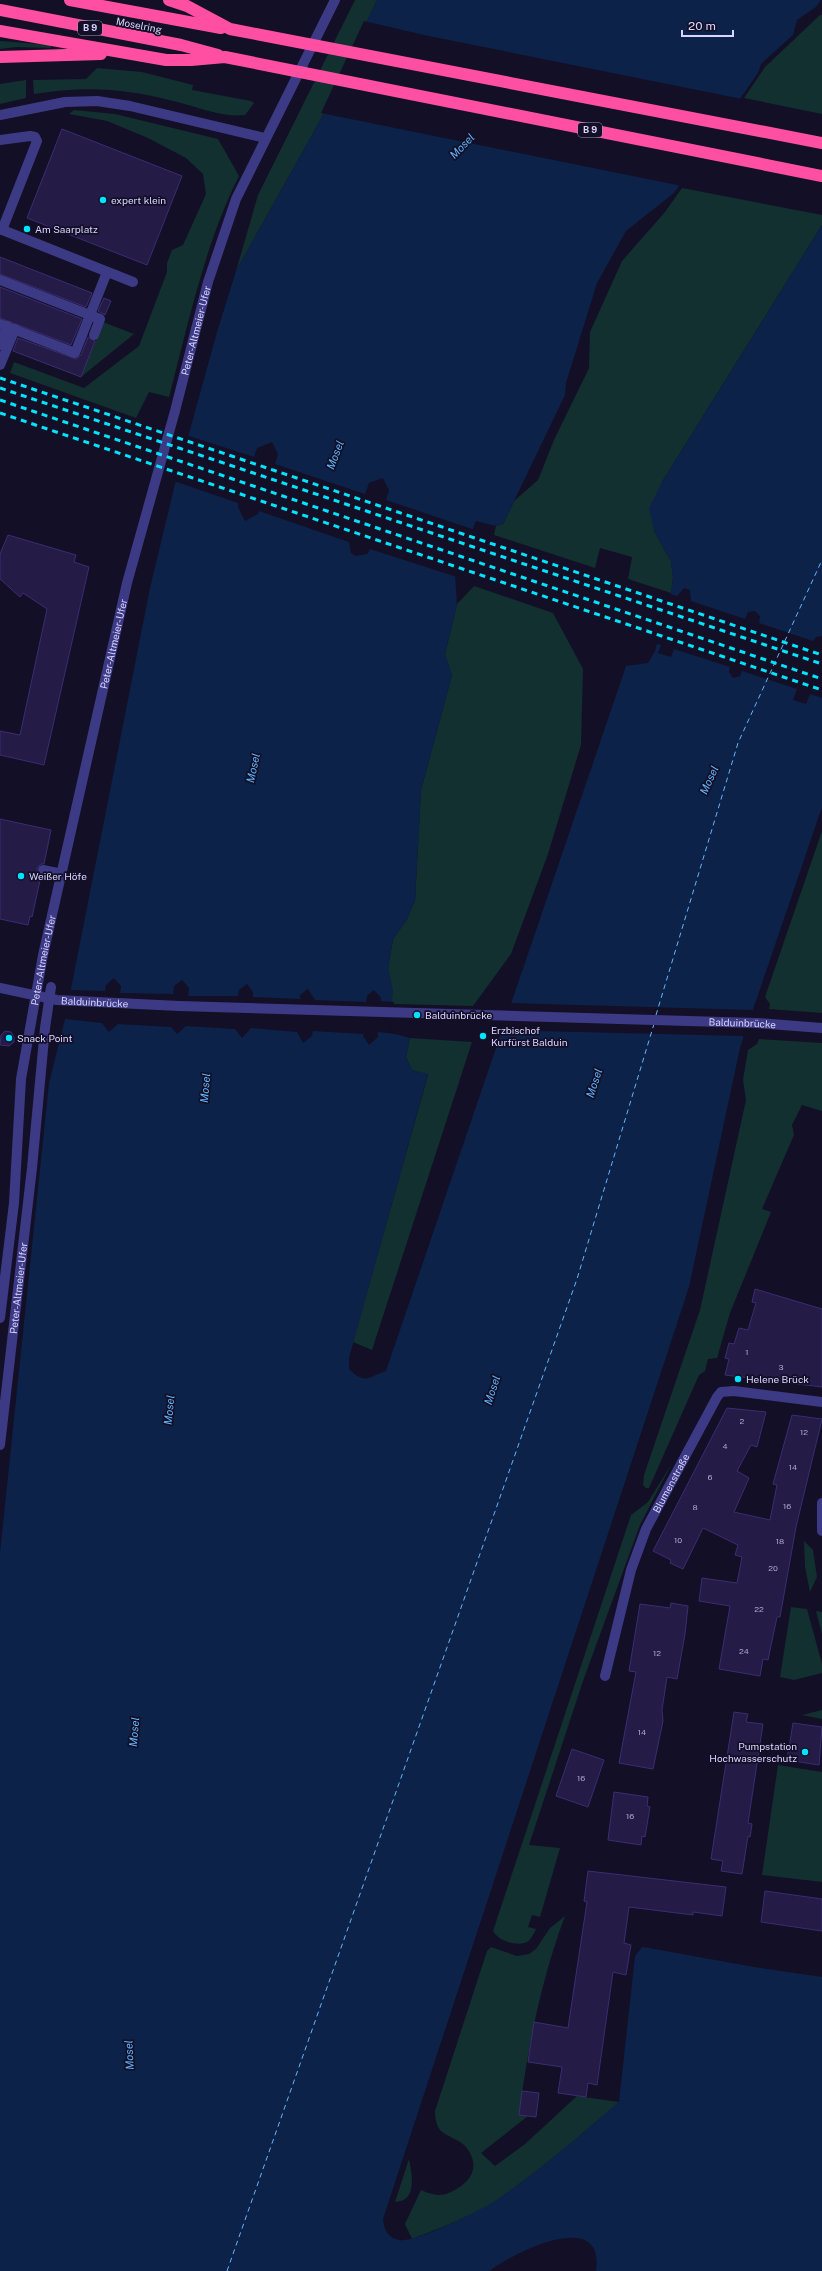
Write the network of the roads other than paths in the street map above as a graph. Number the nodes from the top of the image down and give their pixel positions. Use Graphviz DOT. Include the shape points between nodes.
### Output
graph roads {
  1 [pos="70,0"];
  2 [pos="169,0"];
  3 [pos="335,0"];
  4 [pos="0,10"];
  5 [pos="230,29"];
  6 [pos="0,31"];
  7 [pos="124,54"];
  8 [pos="0,57"];
  9 [pos="225,57"];
  10 [pos="0,115"];
  11 [pos="265,138"];
  12 [pos="0,140"];
  13 [pos="822,143"];
  14 [pos="822,176"];
  15 [pos="1,230"];
  16 [pos="107,272"];
  17 [pos="0,280"];
  18 [pos="133,282"];
  19 [pos="90,315"];
  20 [pos="7,326"];
  21 [pos="94,335"];
  22 [pos="0,345"];
  23 [pos="0,365"];
  24 [pos="43,870"];
  25 [pos="62,874"];
  26 [pos="51,987"];
  27 [pos="0,988"];
  28 [pos="822,1028"];
  29 [pos="0,1318"];
  30 [pos="822,1402"];
  31 [pos="0,1445"];
  32 [pos="822,1503"];
  33 [pos="822,1531"];
  34 [pos="605,1676"];
  1 -- 5 [label="highway, Moselring / B 9"];
  2 -- 5 [label="highway" via="187,6"];
  3 -- 11 [label="street, Peter-Altmeier-Ufer"];
  4 -- 9 [label="highway, Moselring / B 9" via="181,45"];
  5 -- 13 [label="highway, B 9"];
  6 -- 7 [label="highway"];
  7 -- 8 [label="highway"];
  7 -- 9 [label="highway" via="177,61"];
  9 -- 14 [label="highway, B 9"];
  10 -- 11 [label="street" via="65,102 97,101 130,106"];
  11 -- 25 [label="street, Peter-Altmeier-Ufer" via="236,199 208,282 175,411 126,583"];
  12 -- 15 [label="street" via="30,136 35,137 37,141"];
  15 -- 16 [label="street"];
  16 -- 18 [label="street"];
  16 -- 19 [label="street"];
  17 -- 19 [label="street"];
  19 -- 20 [label="street" via="76,353"];
  19 -- 21 [label="street" via="100,319"];
  20 -- 22 [label="street"];
  20 -- 23 [label="street"];
  24 -- 25 [label="street"];
  25 -- 29 [label="street, Peter-Altmeier-Ufer" via="44,955 22,1079 14,1203"];
  26 -- 31 [label="street, Peter-Altmeier-Ufer"];
  27 -- 28 [label="street, Balduinbrücke" via="57,1000 179,1006 757,1022"];
  30 -- 34 [label="street, Blumenstraße" via="734,1391 721,1392 717,1397 646,1529 631,1570"];
  32 -- 33 [label="street"];
}
